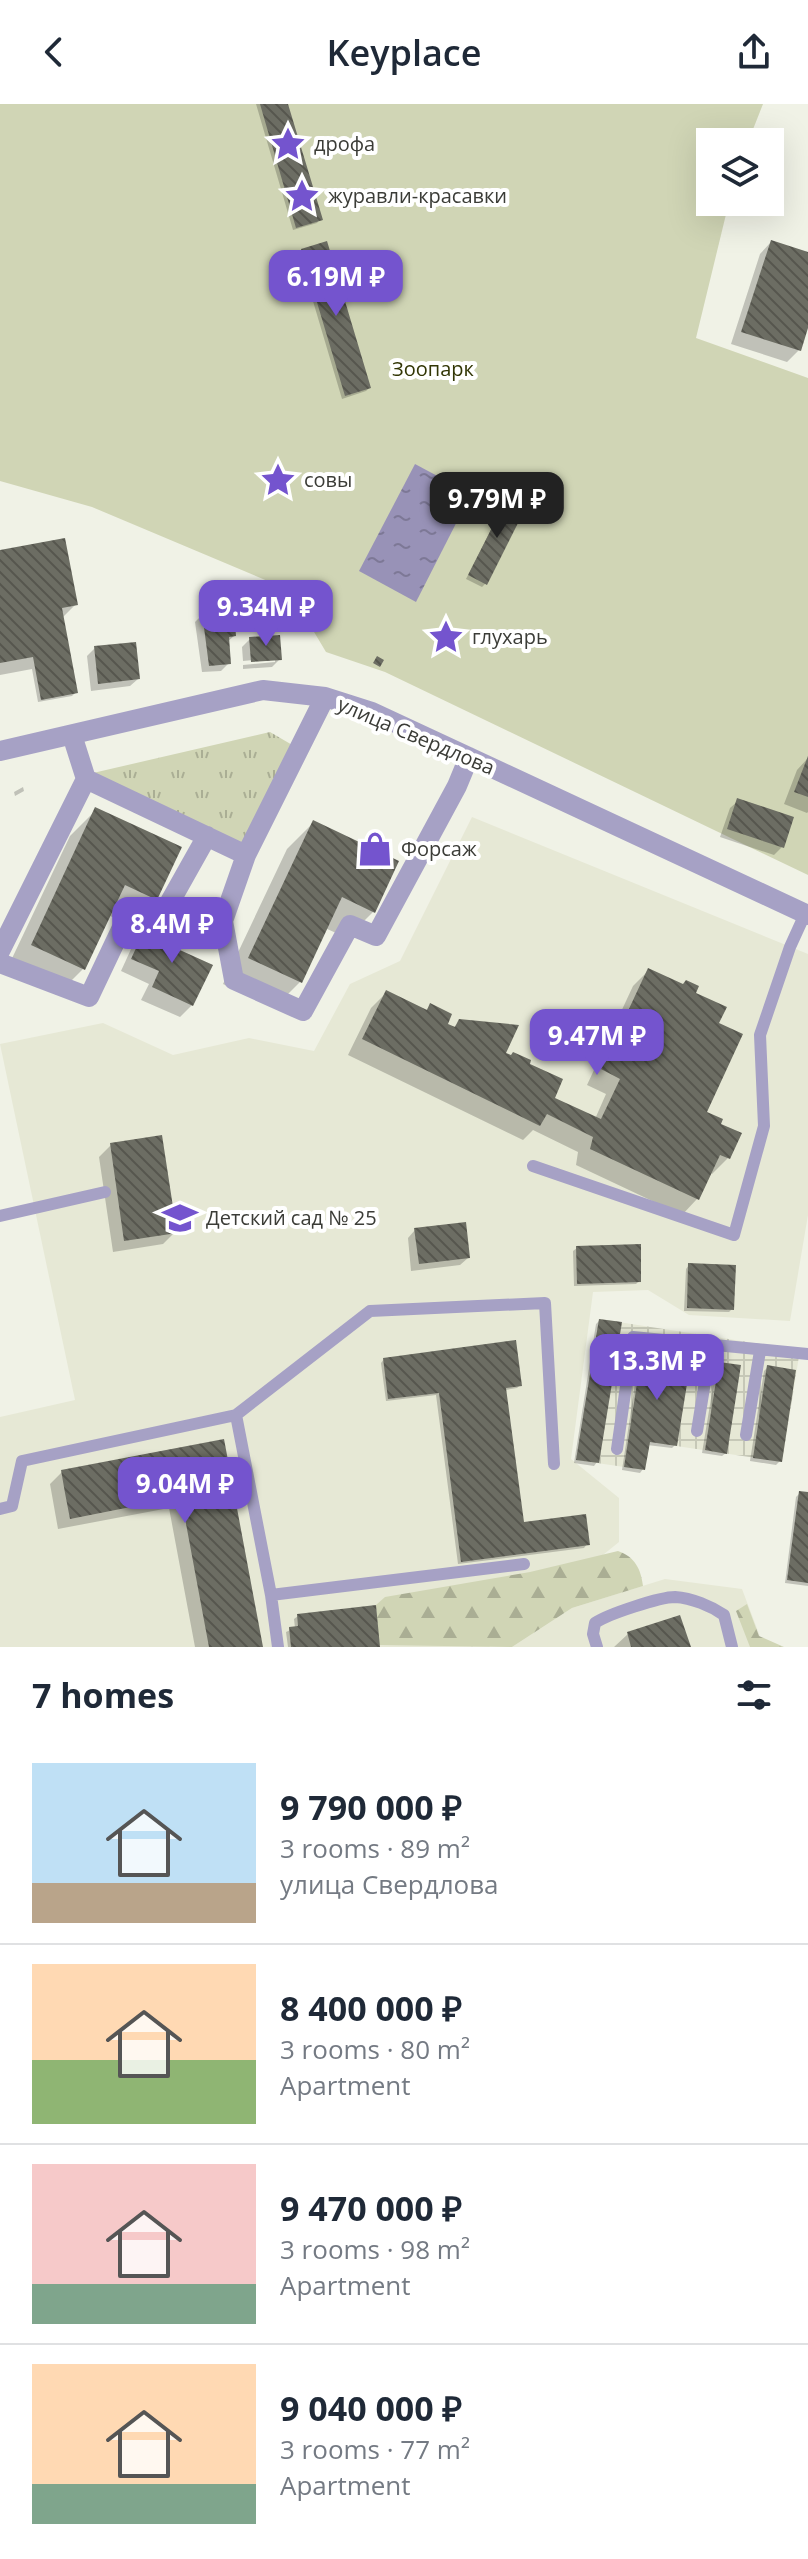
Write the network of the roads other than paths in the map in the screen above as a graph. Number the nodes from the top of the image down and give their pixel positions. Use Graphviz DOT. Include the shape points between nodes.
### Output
graph roads {
  1 [pos="325,697"];
  2 [pos="72,735"];
  3 [pos="0,751"];
  4 [pos="469,757"];
  5 [pos="86,779"];
  6 [pos="207,836"];
  7 [pos="246,855"];
  8 [pos="807,914"];
  9 [pos="0,951"];
  10 [pos="0,963"];
  11 [pos="533,1166"];
  12 [pos="105,1192"];
  13 [pos="0,1216"];
  14 [pos="711,1345"];
  15 [pos="760,1351"];
  16 [pos="808,1354"];
  17 [pos="236,1415"];
  18 [pos="697,1431"];
  19 [pos="746,1435"];
  20 [pos="617,1449"];
  21 [pos="554,1464"];
  22 [pos="0,1509"];
  23 [pos="524,1564"];
  24 [pos="271,1595"];
  25 [pos="278,1647"];
  26 [pos="597,1647"];
  27 [pos="732,1647"];
  1 -- 2 [label="street, улица Свердлова" via="263,690"];
  1 -- 4 [label="street, улица Свердлова" via="372,712"];
  1 -- 7 [label="street"];
  2 -- 3 [label="street, улица Свердлова"];
  2 -- 5 [label="street"];
  4 -- 7 [label="street" via="376,936 350,925 303,1011 234,980 223,921"];
  4 -- 8 [label="street, улица Свердлова"];
  5 -- 6 [label="street"];
  5 -- 9 [label="street"];
  6 -- 7 [label="street"];
  6 -- 10 [label="street" via="166,909 126,919 89,997"];
  8 -- 11 [label="lane" via="760,1035 764,1126 734,1235"];
  12 -- 13 [label="lane"];
  14 -- 15 [label="lane"];
  14 -- 18 [label="lane"];
  14 -- 20 [label="lane" via="633,1337"];
  15 -- 16 [label="lane"];
  15 -- 19 [label="lane"];
  17 -- 21 [label="lane" via="370,1311 545,1303"];
  17 -- 22 [label="lane" via="22,1461 12,1506"];
  17 -- 24 [label="lane"];
  23 -- 24 [label="lane"];
  24 -- 25 [label="lane"];
  26 -- 27 [label="lane" via="595,1623 606,1615 675,1597 724,1615"];
}
